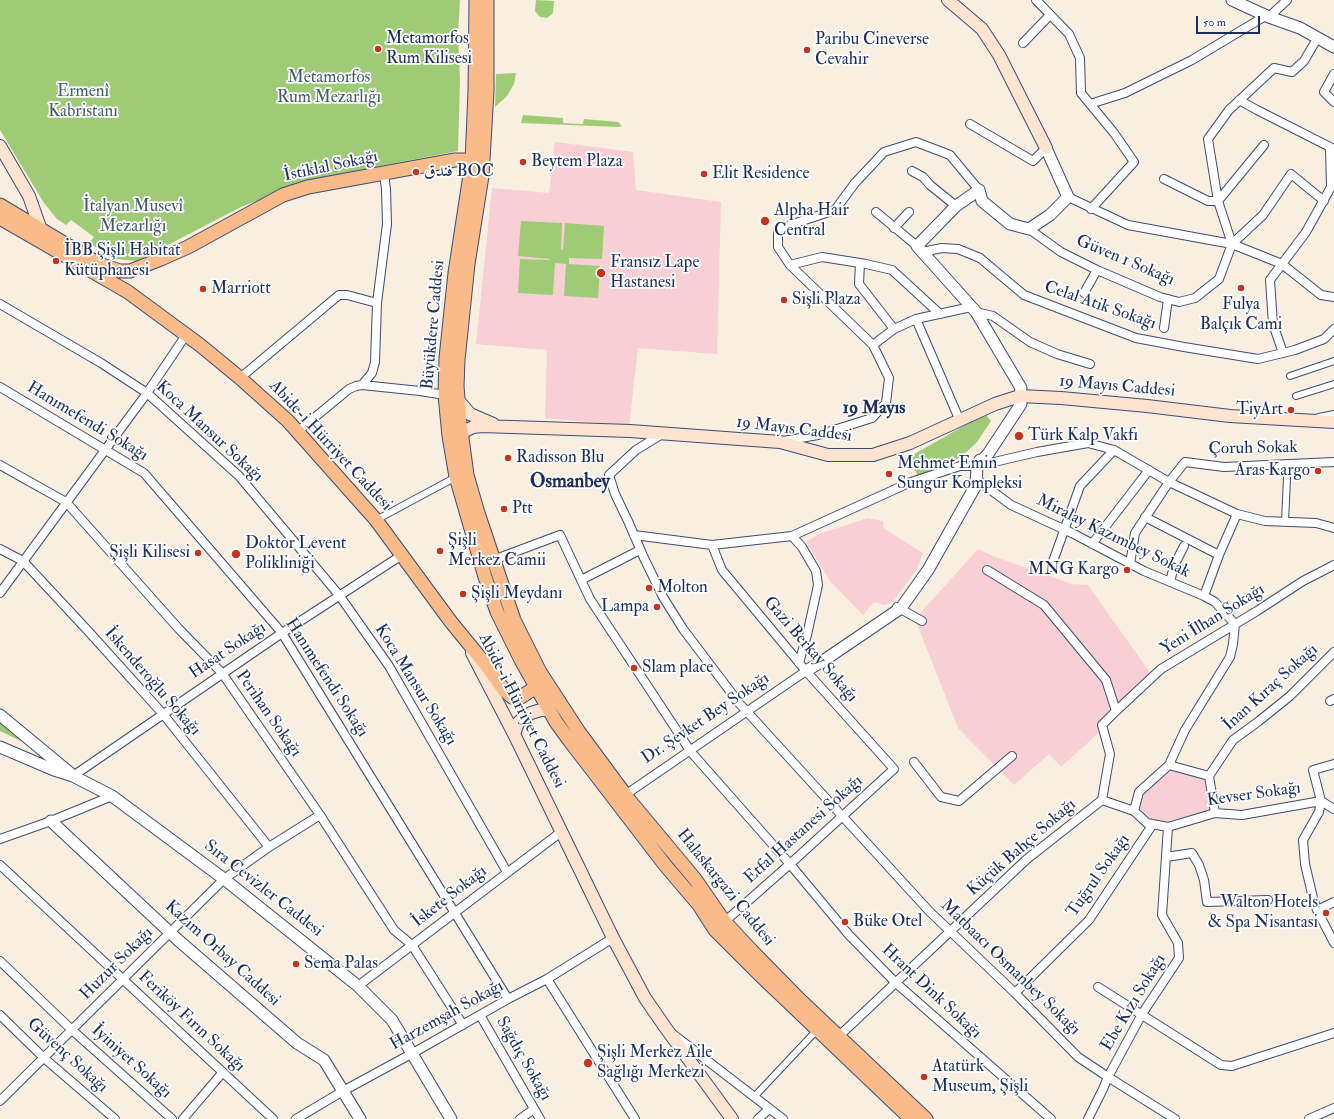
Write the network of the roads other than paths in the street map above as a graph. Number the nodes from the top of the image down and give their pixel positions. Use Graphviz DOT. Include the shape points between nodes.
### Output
graph roads {
  1 [pos="476,0"];
  2 [pos="487,0"];
  3 [pos="948,0"];
  4 [pos="1036,0"];
  5 [pos="1232,0"];
  6 [pos="1287,0"];
  7 [pos="1050,15"];
  8 [pos="1268,16"];
  9 [pos="1318,37"];
  10 [pos="1023,43"];
  11 [pos="1334,47"];
  12 [pos="1334,74"];
  13 [pos="1239,100"];
  14 [pos="1334,102"];
  15 [pos="1090,104"];
  16 [pos="970,124"];
  17 [pos="1264,145"];
  18 [pos="0,146"];
  19 [pos="1046,148"];
  20 [pos="1332,149"];
  21 [pos="472,162"];
  22 [pos="912,171"];
  23 [pos="384,174"];
  24 [pos="1164,179"];
  25 [pos="481,186"];
  26 [pos="1333,187"];
  27 [pos="979,190"];
  28 [pos="28,196"];
  29 [pos="1068,197"];
  30 [pos="1218,201"];
  31 [pos="1324,201"];
  32 [pos="0,205"];
  33 [pos="956,206"];
  34 [pos="1091,209"];
  35 [pos="13,212"];
  36 [pos="876,212"];
  37 [pos="909,212"];
  38 [pos="0,218"];
  39 [pos="894,228"];
  40 [pos="1029,229"];
  41 [pos="41,230"];
  42 [pos="1232,244"];
  43 [pos="48,245"];
  44 [pos="920,249"];
  45 [pos="860,263"];
  46 [pos="1282,264"];
  47 [pos="790,265"];
  48 [pos="143,267"];
  49 [pos="1096,270"];
  50 [pos="128,292"];
  51 [pos="1084,293"];
  52 [pos="1334,297"];
  53 [pos="1168,299"];
  54 [pos="377,303"];
  55 [pos="0,304"];
  56 [pos="974,309"];
  57 [pos="940,314"];
  58 [pos="916,319"];
  59 [pos="1164,328"];
  60 [pos="894,329"];
  61 [pos="1334,329"];
  62 [pos="186,335"];
  63 [pos="873,345"];
  64 [pos="1283,353"];
  65 [pos="1334,361"];
  66 [pos="1090,364"];
  67 [pos="1290,376"];
  68 [pos="240,378"];
  69 [pos="1334,384"];
  70 [pos="362,385"];
  71 [pos="0,387"];
  72 [pos="147,393"];
  73 [pos="445,395"];
  74 [pos="1020,396"];
  75 [pos="1296,396"];
  76 [pos="458,400"];
  77 [pos="1334,414"];
  78 [pos="1300,420"];
  79 [pos="960,421"];
  80 [pos="1334,422"];
  81 [pos="502,426"];
  82 [pos="297,432"];
  83 [pos="461,433"];
  84 [pos="663,433"];
  85 [pos="780,442"];
  86 [pos="105,450"];
  87 [pos="1114,450"];
  88 [pos="1334,462"];
  89 [pos="0,465"];
  90 [pos="977,466"];
  91 [pos="1148,470"];
  92 [pos="456,477"];
  93 [pos="1287,478"];
  94 [pos="976,479"];
  95 [pos="1169,482"];
  96 [pos="66,502"];
  97 [pos="1237,514"];
  98 [pos="1145,517"];
  99 [pos="376,520"];
  100 [pos="1285,522"];
  101 [pos="1334,528"];
  102 [pos="1064,529"];
  103 [pos="634,535"];
  104 [pos="792,536"];
  105 [pos="1092,544"];
  106 [pos="712,545"];
  107 [pos="1184,546"];
  108 [pos="0,549"];
  109 [pos="640,550"];
  110 [pos="402,555"];
  111 [pos="1219,555"];
  112 [pos="493,560"];
  113 [pos="23,561"];
  114 [pos="1130,564"];
  115 [pos="1334,565"];
  116 [pos="1051,567"];
  117 [pos="987,570"];
  118 [pos="581,580"];
  119 [pos="1170,582"];
  120 [pos="0,593"];
  121 [pos="339,595"];
  122 [pos="1204,596"];
  123 [pos="898,607"];
  124 [pos="922,621"];
  125 [pos="1235,624"];
  126 [pos="282,633"];
  127 [pos="468,642"];
  128 [pos="1334,652"];
  129 [pos="1330,661"];
  130 [pos="803,667"];
  131 [pos="540,672"];
  132 [pos="222,674"];
  133 [pos="536,687"];
  134 [pos="549,710"];
  135 [pos="1116,711"];
  136 [pos="747,712"];
  137 [pos="162,714"];
  138 [pos="0,715"];
  139 [pos="579,732"];
  140 [pos="514,734"];
  141 [pos="0,746"];
  142 [pos="690,751"];
  143 [pos="1012,756"];
  144 [pos="914,762"];
  145 [pos="1334,764"];
  146 [pos="1169,765"];
  147 [pos="894,769"];
  148 [pos="73,776"];
  149 [pos="1209,776"];
  150 [pos="625,795"];
  151 [pos="112,796"];
  152 [pos="1102,800"];
  153 [pos="1321,800"];
  154 [pos="1334,809"];
  155 [pos="1134,811"];
  156 [pos="1216,813"];
  157 [pos="320,815"];
  158 [pos="842,817"];
  159 [pos="51,821"];
  160 [pos="1153,824"];
  161 [pos="1168,827"];
  162 [pos="561,832"];
  163 [pos="0,839"];
  164 [pos="269,847"];
  165 [pos="1166,857"];
  166 [pos="790,864"];
  167 [pos="0,865"];
  168 [pos="507,872"];
  169 [pos="224,879"];
  170 [pos="1268,900"];
  171 [pos="1334,902"];
  172 [pos="1317,910"];
  173 [pos="455,912"];
  174 [pos="720,926"];
  175 [pos="950,931"];
  176 [pos="170,932"];
  177 [pos="613,938"];
  178 [pos="1334,943"];
  179 [pos="412,945"];
  180 [pos="0,961"];
  181 [pos="123,979"];
  182 [pos="547,979"];
  183 [pos="896,983"];
  184 [pos="358,986"];
  185 [pos="1098,987"];
  186 [pos="1015,993"];
  187 [pos="508,999"];
  188 [pos="1142,1014"];
  189 [pos="0,1015"];
  190 [pos="480,1015"];
  191 [pos="463,1025"];
  192 [pos="665,1027"];
  193 [pos="72,1030"];
  194 [pos="817,1030"];
  195 [pos="1334,1033"];
  196 [pos="839,1036"];
  197 [pos="413,1053"];
  198 [pos="44,1058"];
  199 [pos="223,1072"];
  200 [pos="1108,1077"];
  201 [pos="343,1091"];
  202 [pos="754,1097"];
  203 [pos="0,1100"];
  204 [pos="534,1108"];
  205 [pos="1334,1108"];
  206 [pos="769,1109"];
  207 [pos="115,1119"];
  208 [pos="172,1119"];
  209 [pos="183,1119"];
  210 [pos="273,1119"];
  211 [pos="296,1119"];
  212 [pos="360,1119"];
  213 [pos="451,1119"];
  214 [pos="520,1119"];
  215 [pos="540,1119"];
  216 [pos="635,1119"];
  217 [pos="732,1119"];
  218 [pos="758,1119"];
  219 [pos="783,1119"];
  220 [pos="911,1119"];
  221 [pos="926,1119"];
  222 [pos="1051,1119"];
  223 [pos="1082,1119"];
  224 [pos="1088,1119"];
  225 [pos="1175,1119"];
  226 [pos="1309,1119"];
  1 -- 21 [label="main road, Büyükdere Caddesi"];
  2 -- 25 [label="main road, Büyükdere Caddesi" via="487,91"];
  3 -- 19 [label="main road" via="982,29 999,55"];
  4 -- 7 [label="street"];
  5 -- 8 [label="street"];
  6 -- 8 [label="street"];
  7 -- 10 [label="street"];
  7 -- 15 [label="street" via="1069,34 1080,58 1081,93"];
  8 -- 9 [label="street"];
  8 -- 15 [label="street" via="1186,63 1125,93"];
  9 -- 11 [label="street"];
  9 -- 13 [label="street" via="1304,61 1292,72 1274,68"];
  12 -- 14 [label="street" via="1324,92"];
  13 -- 20 [label="street"];
  13 -- 30 [label="street" via="1208,139"];
  15 -- 34 [label="street" via="1134,162"];
  16 -- 19 [label="street" via="1033,161"];
  17 -- 30 [label="street"];
  18 -- 28 [label="main road"];
  19 -- 29 [label="street"];
  20 -- 26 [label="street"];
  21 -- 23 [label="main road, İstiklal Sokağı" via="455,160"];
  21 -- 25 [label="main road" via="478,168"];
  21 -- 73 [label="main road, Büyükdere Caddesi" via="455,273 446,358"];
  22 -- 33 [label="street"];
  23 -- 48 [label="main road, İstiklal Sokağı" via="308,187 283,195 188,247"];
  23 -- 54 [label="street" via="387,224"];
  24 -- 30 [label="street" via="1208,201"];
  25 -- 76 [label="main road, Büyükdere Caddesi" via="468,264 458,360"];
  26 -- 31 [label="street"];
  27 -- 33 [label="street"];
  27 -- 40 [label="street, Güven 1 Sokağı" via="982,201 1010,224"];
  27 -- 47 [label="street" via="950,155 916,142 884,152 834,210 778,229 778,247"];
  28 -- 35 [label="main road" via="21,208"];
  28 -- 41 [label="main road"];
  29 -- 34 [label="street"];
  29 -- 40 [label="street" via="1050,215"];
  30 -- 42 [label="street"];
  31 -- 42 [label="street" via="1291,174 1263,214"];
  31 -- 46 [label="street" via="1306,232"];
  32 -- 35 [label="main road"];
  33 -- 44 [label="street"];
  34 -- 42 [label="street" via="1128,225"];
  35 -- 41 [label="main road"];
  36 -- 39 [label="street"];
  37 -- 39 [label="street"];
  38 -- 43 [label="main road, Abide-i Hürriyet Caddesi"];
  39 -- 44 [label="street"];
  40 -- 49 [label="street, Güven 1 Sokağı" via="1061,252"];
  41 -- 43 [label="main road"];
  41 -- 48 [label="main road" via="110,269 130,271"];
  42 -- 46 [label="street"];
  42 -- 53 [label="street, Güven 1 Sokağı" via="1219,279 1195,298 1179,302"];
  43 -- 50 [label="main road, Abide-i Hürriyet Caddesi"];
  44 -- 56 [label="street"];
  44 -- 64 [label="street, Celal Atik Sokağı" via="958,249 980,258 1024,295 1136,338 1258,359"];
  45 -- 47 [label="street" via="822,257"];
  45 -- 57 [label="street" via="892,270"];
  45 -- 60 [label="street" via="860,284"];
  46 -- 52 [label="street" via="1321,295"];
  46 -- 64 [label="street" via="1270,280 1273,324"];
  47 -- 63 [label="street"];
  48 -- 50 [label="main road" via="130,278"];
  49 -- 51 [label="street"];
  49 -- 53 [label="street, Güven 1 Sokağı"];
  50 -- 62 [label="main road, Abide-i Hürriyet Caddesi"];
  53 -- 59 [label="street"];
  54 -- 68 [label="street" via="347,294 339,295"];
  54 -- 70 [label="street" via="375,362 372,373"];
  55 -- 72 [label="street, Koca Mansur Sokağı"];
  56 -- 57 [label="street"];
  56 -- 66 [label="street" via="992,316 1030,342"];
  56 -- 74 [label="street" via="1021,388"];
  57 -- 58 [label="street"];
  58 -- 60 [label="street"];
  58 -- 79 [label="street"];
  60 -- 63 [label="street"];
  61 -- 64 [label="street, Celal Atik Sokağı" via="1324,339"];
  62 -- 68 [label="main road, Abide-i Hürriyet Caddesi"];
  62 -- 72 [label="street"];
  63 -- 85 [label="street" via="889,378 886,403 872,418 818,435"];
  65 -- 67 [label="street"];
  68 -- 82 [label="main road, Abide-i Hürriyet Caddesi" via="282,415"];
  69 -- 75 [label="street"];
  70 -- 73 [label="street"];
  70 -- 82 [label="street" via="349,389"];
  71 -- 86 [label="street, Hanımefendi Sokağı"];
  72 -- 86 [label="street"];
  72 -- 121 [label="street, Koca Mansur Sokağı" via="239,476"];
  73 -- 92 [label="main road, Büyükdere Caddesi"];
  74 -- 78 [label="main road, 19 Mayıs Caddesi"];
  74 -- 79 [label="main road, 19 Mayıs Caddesi" via="995,404"];
  74 -- 90 [label="street, Dr. Şevket Bey Sokağı" via="1012,402"];
  76 -- 81 [label="main road, 19 Mayıs Caddesi" via="470,414"];
  76 -- 83 [label="main road, Büyükdere Caddesi"];
  77 -- 78 [label="street"];
  78 -- 80 [label="main road, 19 Mayıs Caddesi"];
  79 -- 85 [label="main road, 19 Mayıs Caddesi" via="910,443 873,455 828,454"];
  81 -- 83 [label="main road, 19 Mayıs Caddesi" via="473,427"];
  81 -- 84 [label="main road, 19 Mayıs Caddesi"];
  82 -- 99 [label="main road, Abide-i Hürriyet Caddesi"];
  83 -- 112 [label="main road, Büyükdere Caddesi" via="467,475"];
  84 -- 85 [label="main road, 19 Mayıs Caddesi"];
  84 -- 103 [label="street, Matbaacı Osmanbey Sokağı" via="636,450 609,474 615,494"];
  86 -- 96 [label="street"];
  86 -- 126 [label="street, Hanımefendi Sokağı" via="144,473"];
  87 -- 90 [label="street" via="1088,443"];
  87 -- 91 [label="street"];
  87 -- 102 [label="street" via="1080,486"];
  88 -- 95 [label="street, Çoruh Sokak" via="1224,467 1185,462"];
  89 -- 96 [label="street, Perihan Sokağı"];
  90 -- 94 [label="street, Dr. Şevket Bey Sokağı"];
  90 -- 104 [label="street" via="960,466 911,482"];
  91 -- 95 [label="street"];
  91 -- 105 [label="street"];
  92 -- 99 [label="street"];
  92 -- 133 [label="main road, Büyükdere Caddesi" via="484,577 497,612"];
  93 -- 100 [label="street"];
  94 -- 102 [label="street, Miralay Kazımbey Sokak" via="1011,505"];
  94 -- 123 [label="street, Dr. Şevket Bey Sokağı" via="976,485 928,570"];
  95 -- 97 [label="street"];
  95 -- 98 [label="street"];
  96 -- 113 [label="street"];
  96 -- 132 [label="street, Perihan Sokağı"];
  97 -- 100 [label="street" via="1265,521"];
  97 -- 111 [label="street"];
  98 -- 111 [label="street"];
  98 -- 114 [label="street" via="1135,533"];
  99 -- 110 [label="main road, Abide-i Hürriyet Caddesi"];
  100 -- 101 [label="street" via="1316,523"];
  102 -- 105 [label="street, Miralay Kazımbey Sokak"];
  102 -- 116 [label="street"];
  103 -- 106 [label="street"];
  103 -- 109 [label="street, Matbaacı Osmanbey Sokağı"];
  104 -- 106 [label="street"];
  104 -- 130 [label="street" via="802,547 816,571 818,585"];
  105 -- 114 [label="street, Miralay Kazımbey Sokak"];
  106 -- 130 [label="street, Gazi Berkay Sokağı" via="722,570"];
  107 -- 119 [label="street" via="1174,566"];
  108 -- 113 [label="street, İskenderoğlu Sokağı"];
  109 -- 118 [label="street"];
  109 -- 136 [label="street, Matbaacı Osmanbey Sokağı" via="663,597 684,629"];
  110 -- 121 [label="street, Hasat Sokağı"];
  110 -- 127 [label="main road, Abide-i Hürriyet Caddesi"];
  111 -- 122 [label="street"];
  112 -- 118 [label="street, Hrant Dink Sokağı" via="560,535"];
  112 -- 131 [label="main road, Büyükdere Caddesi" via="514,620"];
  113 -- 120 [label="street"];
  113 -- 137 [label="street, İskenderoğlu Sokağı"];
  114 -- 119 [label="street, Miralay Kazımbey Sokak"];
  115 -- 125 [label="street, Yeni İlhan Sokağı" via="1303,581"];
  117 -- 135 [label="street" via="1044,605 1106,680"];
  118 -- 142 [label="street, Hrant Dink Sokağı" via="590,599"];
  119 -- 122 [label="street, Miralay Kazımbey Sokak"];
  121 -- 126 [label="street, Hasat Sokağı"];
  121 -- 168 [label="street, Koca Mansur Sokağı" via="389,666"];
  122 -- 125 [label="street, Miralay Kazımbey Sokak" via="1215,602"];
  123 -- 124 [label="street"];
  123 -- 130 [label="street, Dr. Şevket Bey Sokağı" via="823,662"];
  125 -- 135 [label="street, Yeni İlhan Sokağı" via="1161,669"];
  125 -- 146 [label="street" via="1230,657 1185,730"];
  126 -- 132 [label="street, Hasat Sokağı"];
  126 -- 173 [label="street, Hanımefendi Sokağı"];
  127 -- 133 [label="main road" via="504,690 512,696 521,697"];
  127 -- 140 [label="main road, Abide-i Hürriyet Caddesi"];
  128 -- 129 [label="street, İnan Kıraç Sokağı"];
  129 -- 149 [label="street, İnan Kıraç Sokağı" via="1233,740"];
  130 -- 136 [label="street, Dr. Şevket Bey Sokağı"];
  130 -- 147 [label="street, Gazi Berkay Sokağı"];
  131 -- 133 [label="main road"];
  131 -- 139 [label="main road, Halaskargazi Caddesi"];
  132 -- 137 [label="street, Hasat Sokağı"];
  132 -- 157 [label="street, Perihan Sokağı"];
  133 -- 134 [label="main road, Halaskargazi Caddesi"];
  134 -- 139 [label="main road" via="558,712"];
  134 -- 140 [label="main road" via="531,713 523,718"];
  134 -- 174 [label="main road, Halaskargazi Caddesi" via="665,865"];
  135 -- 152 [label="street, Küçük Bahçe Sokağı" via="1102,725 1110,754"];
  136 -- 142 [label="street, Dr. Şevket Bey Sokağı"];
  136 -- 158 [label="street, Matbaacı Osmanbey Sokağı"];
  137 -- 148 [label="street, Hasat Sokağı"];
  137 -- 164 [label="street, İskenderoğlu Sokağı"];
  138 -- 148 [label="street"];
  139 -- 150 [label="main road, Halaskargazi Caddesi"];
  140 -- 162 [label="main road, Abide-i Hürriyet Caddesi"];
  141 -- 148 [label="street, Sıra Cevizler Caddesi"];
  142 -- 150 [label="street, Dr. Şevket Bey Sokağı"];
  142 -- 166 [label="street, Hrant Dink Sokağı"];
  143 -- 144 [label="street" via="959,801 941,797"];
  145 -- 153 [label="street" via="1313,770"];
  146 -- 149 [label="street"];
  146 -- 155 [label="street" via="1139,792"];
  147 -- 158 [label="street, Etfal Hastanesi Sokağı"];
  148 -- 151 [label="street, Sıra Cevizler Caddesi"];
  149 -- 156 [label="street"];
  150 -- 174 [label="main road, Halaskargazi Caddesi" via="695,879"];
  151 -- 159 [label="street"];
  151 -- 169 [label="street, Sıra Cevizler Caddesi"];
  152 -- 155 [label="street"];
  152 -- 175 [label="street, Küçük Bahçe Sokağı" via="1027,859"];
  153 -- 154 [label="street, Kevser Sokağı"];
  153 -- 156 [label="street, Kevser Sokağı" via="1242,815"];
  153 -- 172 [label="street" via="1319,812 1303,840 1305,864"];
  155 -- 160 [label="street" via="1147,823"];
  156 -- 161 [label="street, Kevser Sokağı"];
  157 -- 164 [label="street, Huzur Sokağı"];
  157 -- 179 [label="street, Perihan Sokağı" via="394,930"];
  158 -- 166 [label="street, Etfal Hastanesi Sokağı"];
  158 -- 175 [label="street, Matbaacı Osmanbey Sokağı"];
  159 -- 163 [label="street"];
  159 -- 176 [label="street, Kazım Orbay Caddesi"];
  160 -- 161 [label="street, Kevser Sokağı"];
  160 -- 186 [label="street, Tuğrul Sokağı" via="1089,920"];
  161 -- 165 [label="street, Ebe Kızı Sokağı"];
  162 -- 168 [label="street, İskete Sokağı"];
  162 -- 177 [label="main road, Abide-i Hürriyet Caddesi"];
  164 -- 169 [label="street, Huzur Sokağı"];
  165 -- 170 [label="street" via="1192,853 1199,865 1207,902"];
  165 -- 188 [label="street, Ebe Kızı Sokağı" via="1162,915 1178,943 1179,958"];
  166 -- 174 [label="street, Etfal Hastanesi Sokağı"];
  166 -- 183 [label="street, Hrant Dink Sokağı" via="849,935"];
  167 -- 181 [label="street, Feriköy Fırın Sokağı"];
  168 -- 173 [label="street, İskete Sokağı"];
  169 -- 176 [label="street, Huzur Sokağı"];
  169 -- 184 [label="street, Sıra Cevizler Caddesi"];
  171 -- 172 [label="street"];
  172 -- 178 [label="street"];
  173 -- 179 [label="street, İskete Sokağı"];
  173 -- 187 [label="street, Hanımefendi Sokağı"];
  174 -- 194 [label="main road, Halaskargazi Caddesi" via="742,957"];
  174 -- 196 [label="main road, Halaskargazi Caddesi"];
  175 -- 183 [label="street, Küçük Bahçe Sokağı"];
  175 -- 186 [label="street, Matbaacı Osmanbey Sokağı"];
  176 -- 181 [label="street, Huzur Sokağı"];
  176 -- 201 [label="street, Kazım Orbay Caddesi" via="297,1043 324,1060"];
  177 -- 182 [label="street, Harzemşah Sokağı"];
  177 -- 192 [label="main road, Abide-i Hürriyet Caddesi" via="645,998"];
  179 -- 184 [label="street, İskete Sokağı"];
  179 -- 191 [label="street, Perihan Sokağı"];
  180 -- 193 [label="street, İyiniyet Sokağı"];
  181 -- 193 [label="street, Huzur Sokağı"];
  181 -- 199 [label="street, Feriköy Fırın Sokağı"];
  182 -- 187 [label="street, Harzemşah Sokağı"];
  182 -- 216 [label="street"];
  183 -- 196 [label="street, Küçük Bahçe Sokağı"];
  183 -- 222 [label="street, Hrant Dink Sokağı"];
  184 -- 197 [label="street, Sıra Cevizler Caddesi" via="392,1020"];
  185 -- 188 [label="street"];
  186 -- 200 [label="street, Matbaacı Osmanbey Sokağı" via="1078,1057"];
  187 -- 190 [label="street, Harzemşah Sokağı"];
  188 -- 195 [label="street" via="1221,1065 1232,1066"];
  188 -- 200 [label="street, Ebe Kızı Sokağı"];
  189 -- 198 [label="street, Güvenç Sokağı"];
  190 -- 191 [label="street, Harzemşah Sokağı"];
  190 -- 204 [label="street, Sağdıç Sokağı"];
  191 -- 197 [label="street, Harzemşah Sokağı"];
  192 -- 202 [label="street"];
  192 -- 217 [label="main road, Abide-i Hürriyet Caddesi"];
  193 -- 198 [label="street, Huzur Sokağı"];
  193 -- 208 [label="street, İyiniyet Sokağı"];
  194 -- 202 [label="street"];
  194 -- 220 [label="main road, Halaskargazi Caddesi"];
  196 -- 221 [label="main road, Halaskargazi Caddesi"];
  197 -- 201 [label="street, Harzemşah Sokağı"];
  197 -- 213 [label="street, Sıra Cevizler Caddesi"];
  198 -- 203 [label="street, Huzur Sokağı"];
  198 -- 207 [label="street, Güvenç Sokağı"];
  199 -- 209 [label="street"];
  199 -- 210 [label="street, Feriköy Fırın Sokağı"];
  200 -- 223 [label="street, Ebe Kızı Sokağı"];
  200 -- 224 [label="street, Ebe Kızı Sokağı"];
  200 -- 225 [label="street, Matbaacı Osmanbey Sokağı"];
  201 -- 211 [label="street, Harzemşah Sokağı"];
  201 -- 212 [label="street, Kazım Orbay Caddesi"];
  202 -- 206 [label="street"];
  204 -- 214 [label="street"];
  204 -- 215 [label="street, Sağdıç Sokağı"];
  205 -- 226 [label="street"];
  206 -- 218 [label="street"];
  206 -- 219 [label="street"];
}
